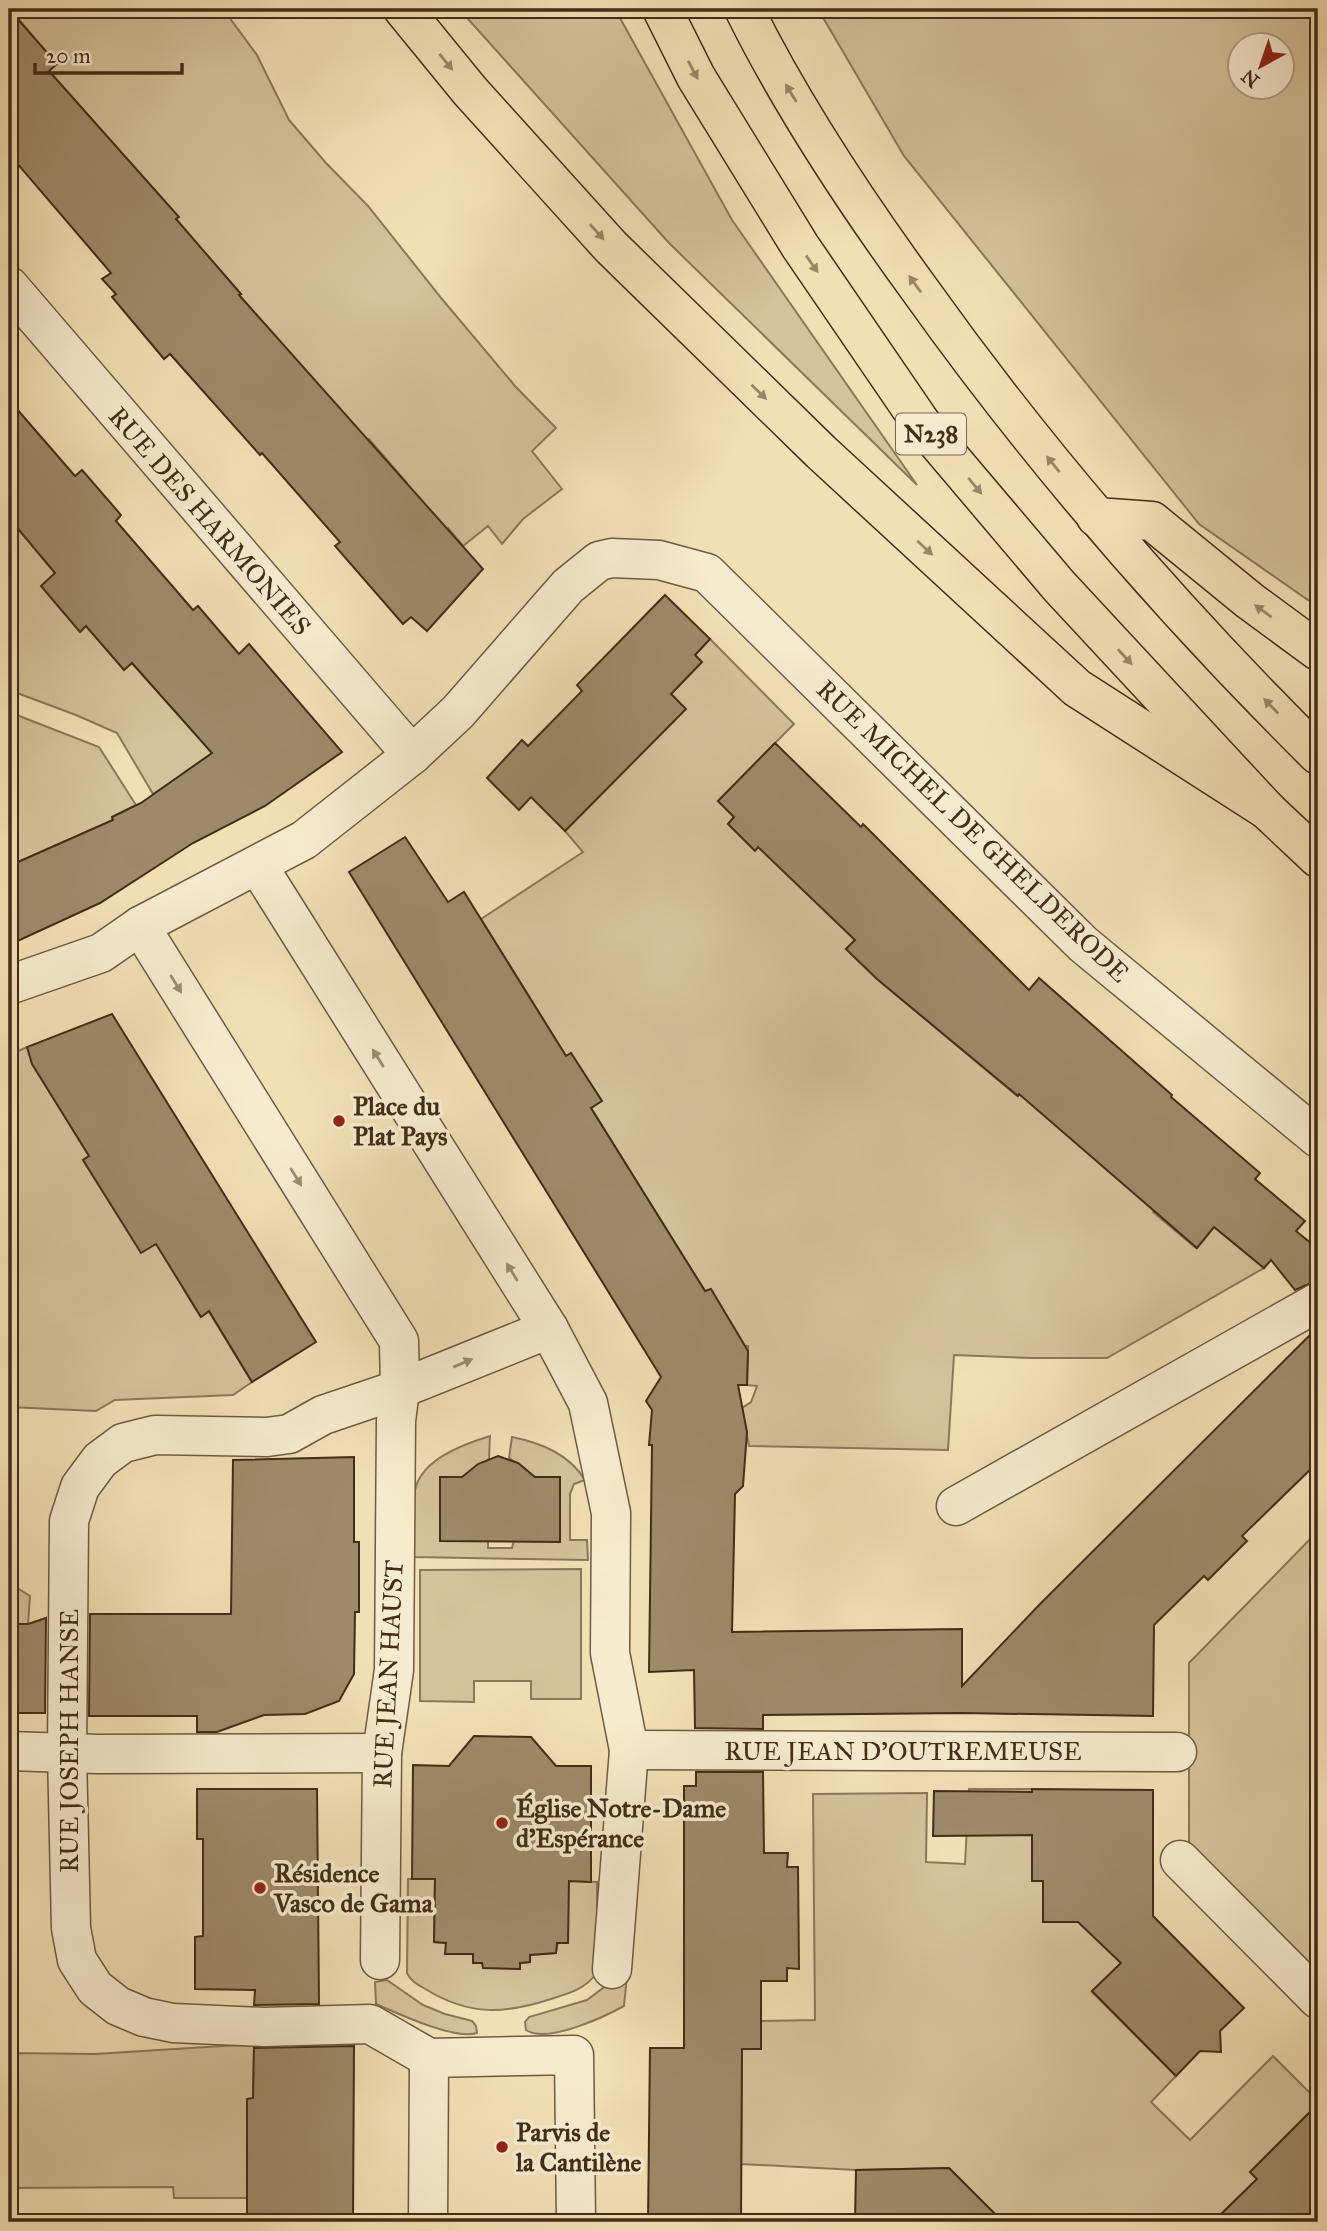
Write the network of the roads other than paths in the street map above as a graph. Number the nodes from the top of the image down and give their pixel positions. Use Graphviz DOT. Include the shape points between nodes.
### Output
graph roads {
  1 [pos="403,9"];
  2 [pos="662,9"];
  3 [pos="744,9"];
  4 [pos="9,286"];
  5 [pos="1096,517"];
  6 [pos="1318,651"];
  7 [pos="412,755"];
  8 [pos="1318,755"];
  9 [pos="1266,810"];
  10 [pos="1318,858"];
  11 [pos="258,866"];
  12 [pos="140,926"];
  13 [pos="9,985"];
  14 [pos="1318,1138"];
  15 [pos="1318,1302"];
  16 [pos="549,1329"];
  17 [pos="400,1389"];
  18 [pos="957,1506"];
  19 [pos="9,1751"];
  20 [pos="629,1751"];
  21 [pos="1177,1752"];
  22 [pos="67,1753"];
  23 [pos="382,1753"];
  24 [pos="1180,1860"];
  25 [pos="380,1960"];
  26 [pos="611,1969"];
  27 [pos="1318,1999"];
  28 [pos="429,2058"];
  29 [pos="428,2222"];
  30 [pos="576,2222"];
  1 -- 9 [label="highway, one-way" via="470,91 611,247 831,462 1077,688"];
  2 -- 9 [label="highway, N238, one-way" via="696,76 800,246 921,423 1059,586"];
  5 -- 3 [label="highway, N238, one-way" via="979,374 854,198"];
  4 -- 7 [label="street, RUE DES HARMONIES"];
  6 -- 5 [label="highway, one-way" via="1152,521"];
  8 -- 5 [label="highway, N238, one-way"];
  7 -- 11 [label="street, RUE MICHEL DE GHELDERODE" via="304,840"];
  7 -- 14 [label="street, RUE MICHEL DE GHELDERODE" via="457,712 568,586 599,561 659,560 707,573 1083,944"];
  9 -- 10 [label="highway, N238"];
  11 -- 12 [label="street, RUE MICHEL DE GHELDERODE"];
  16 -- 11 [label="street, one-way"];
  12 -- 13 [label="street, RUE MICHEL DE GHELDERODE" via="102,953"];
  12 -- 17 [label="street, one-way" via="398,1341"];
  15 -- 18 [label="street"];
  17 -- 16 [label="street, one-way"];
  16 -- 20 [label="street" via="588,1402 611,1514 610,1653"];
  17 -- 22 [label="street, RUE JOSEPH HANSE" via="323,1415 289,1434 155,1435 123,1443 100,1461 80,1487 69,1521"];
  17 -- 23 [label="street, RUE JEAN HAUST" via="394,1670"];
  19 -- 22 [label="street"];
  20 -- 21 [label="street, RUE JEAN D'OUTREMEUSE"];
  20 -- 26 [label="street"];
  22 -- 23 [label="street"];
  22 -- 28 [label="street, RUE JOSEPH HANSE" via="71,1928 77,1960 108,1999 144,2017 173,2023 264,2027 370,2024"];
  23 -- 25 [label="street, RUE JEAN HAUST"];
  24 -- 27 [label="street"];
  28 -- 29 [label="street"];
  28 -- 30 [label="street" via="574,2055"];
}
